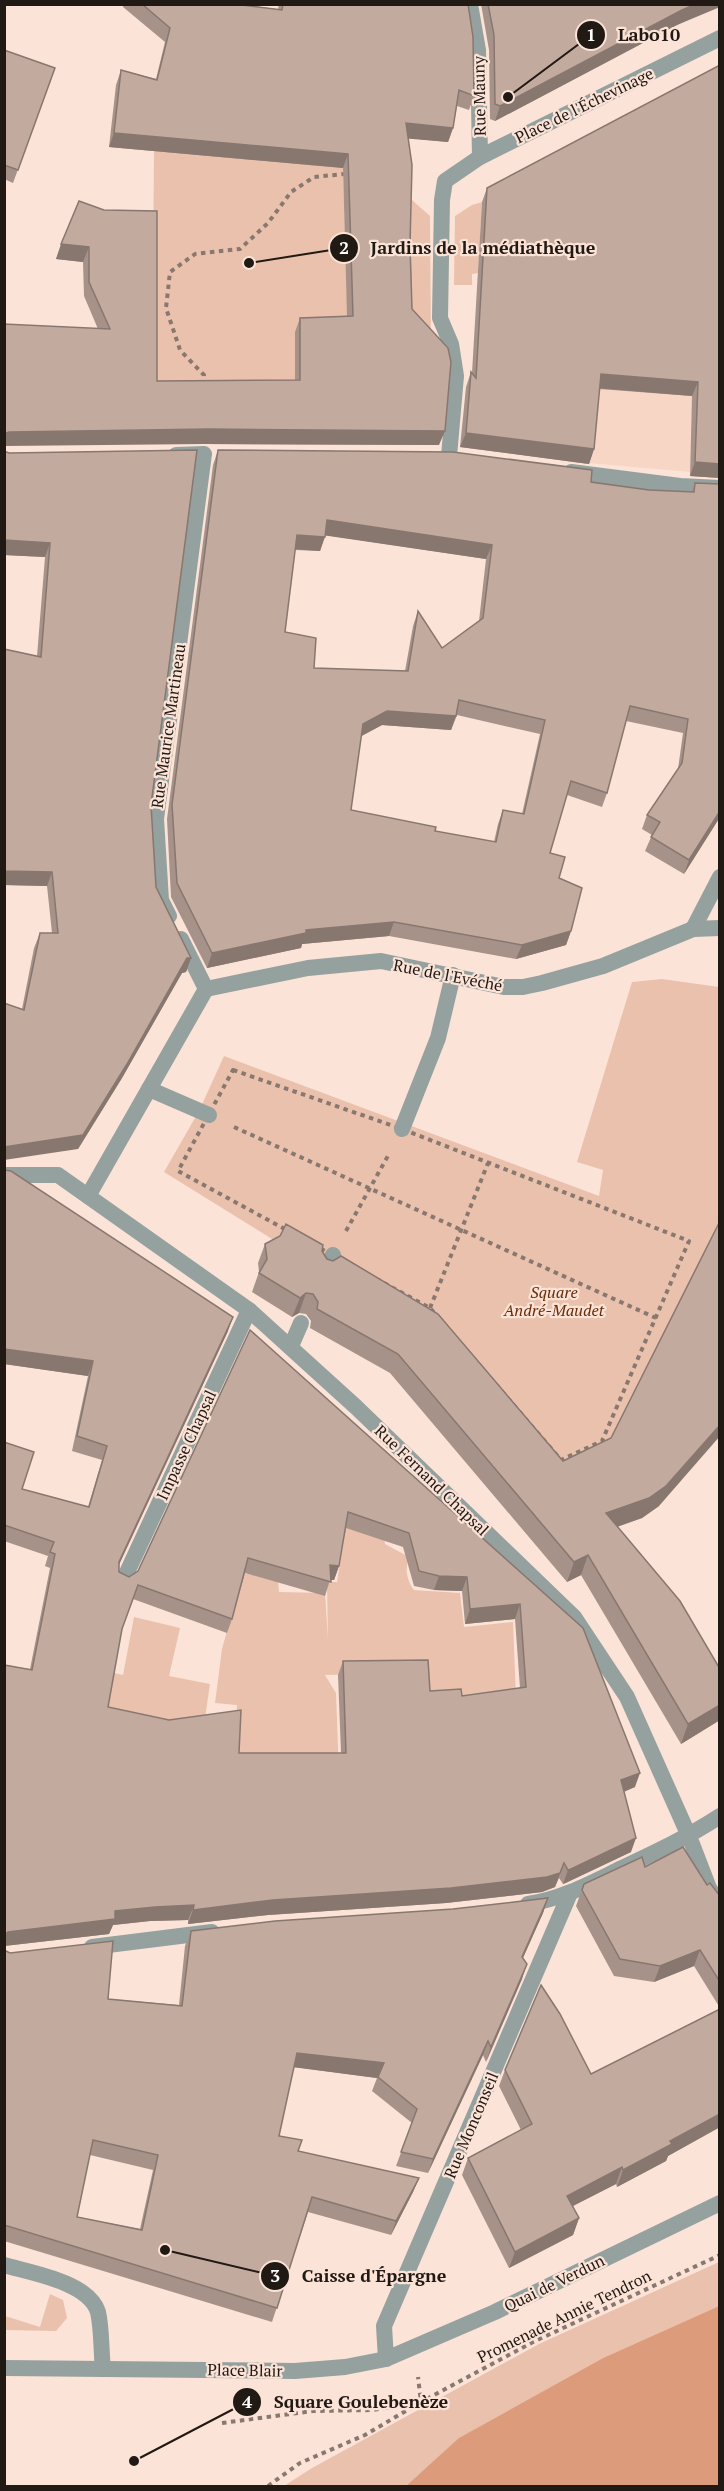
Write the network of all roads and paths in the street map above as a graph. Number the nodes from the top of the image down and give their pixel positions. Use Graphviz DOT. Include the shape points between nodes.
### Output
graph roads {
  1 [pos="470,4"];
  2 [pos="720,38"];
  3 [pos="480,157"];
  4 [pos="344,174"];
  5 [pos="203,395"];
  6 [pos="157,455"];
  7 [pos="449,456"];
  8 [pos="553,469"];
  9 [pos="720,488"];
  10 [pos="720,877"];
  11 [pos="720,928"];
  12 [pos="693,929"];
  13 [pos="453,975"];
  14 [pos="206,989"];
  15 [pos="149,1089"];
  16 [pos="214,1118"];
  17 [pos="230,1125"];
  18 [pos="400,1134"];
  19 [pos="392,1149"];
  20 [pos="488,1163"];
  21 [pos="4,1175"];
  22 [pos="370,1188"];
  23 [pos="88,1196"];
  24 [pos="460,1229"];
  25 [pos="343,1236"];
  26 [pos="430,1308"];
  27 [pos="249,1310"];
  28 [pos="656,1318"];
  29 [pos="301,1323"];
  30 [pos="291,1346"];
  31 [pos="123,1581"];
  32 [pos="720,1816"];
  33 [pos="689,1836"];
  34 [pos="570,1893"];
  35 [pos="515,1906"];
  36 [pos="720,1906"];
  37 [pos="223,1931"];
  38 [pos="79,1949"];
  39 [pos="720,2203"];
  40 [pos="720,2255"];
  41 [pos="4,2265"];
  42 [pos="413,2348"];
  43 [pos="386,2359"];
  44 [pos="4,2368"];
  45 [pos="103,2369"];
  46 [pos="421,2402"];
  47 [pos="222,2424"];
  48 [pos="268,2487"];
  1 -- 3 [label="street, Rue Mauny" via="478,50"];
  2 -- 3 [label="street, Place de l'Échevinage"];
  3 -- 7 [label="street, Rue Mauny" via="445,181 442,200 440,318 451,344 456,376"];
  4 -- 5 [label="path" via="314,177 291,192 268,223 240,249 195,254 170,272 166,309 180,350 204,375"];
  6 -- 14 [label="street, Rue Maurice Martineau" via="210,454 156,819 161,900"];
  8 -- 9 [label="street"];
  10 -- 12 [label="street"];
  11 -- 12 [label="street, Rue de l'Evéché"];
  12 -- 13 [label="street, Rue de l'Evéché" via="603,966 523,987 504,987"];
  13 -- 14 [label="street, Rue de l'Evéché" via="381,961 308,968"];
  13 -- 18 [label="street" via="438,1038"];
  14 -- 15 [label="street"];
  15 -- 16 [label="street"];
  15 -- 23 [label="street"];
  16 -- 18 [label="path" via="233,1070"];
  16 -- 26 [label="path" via="178,1171"];
  17 -- 22 [label="path"];
  18 -- 20 [label="path"];
  19 -- 22 [label="path"];
  20 -- 24 [label="path"];
  20 -- 28 [label="path" via="689,1241"];
  21 -- 23 [label="street, Rue Fernand Chapsal" via="58,1175"];
  22 -- 24 [label="path"];
  22 -- 25 [label="path"];
  23 -- 27 [label="street, Rue Fernand Chapsal"];
  24 -- 26 [label="path"];
  24 -- 28 [label="path"];
  26 -- 28 [label="path" via="561,1460 602,1441"];
  27 -- 30 [label="street, Rue Fernand Chapsal"];
  27 -- 31 [label="street, Impasse Chapsal"];
  29 -- 30 [label="street"];
  30 -- 33 [label="street, Rue Fernand Chapsal" via="574,1617 627,1697"];
  32 -- 33 [label="street"];
  33 -- 34 [label="street"];
  33 -- 36 [label="street, Rue Fernand Chapsal"];
  34 -- 35 [label="street"];
  34 -- 43 [label="street, Rue Monconseil" via="384,2326"];
  37 -- 38 [label="street"];
  39 -- 42 [label="street, Quai de Verdun"];
  40 -- 46 [label="path, Promenade Annie Tendron" via="533,2342"];
  41 -- 45 [label="street" via="70,2285 90,2298 98,2312"];
  42 -- 43 [label="street, Quai de Verdun"];
  42 -- 46 [label="path"];
  43 -- 45 [label="street, Place Blair" via="295,2371"];
  44 -- 45 [label="street, Place Blair"];
  46 -- 47 [label="path"];
  46 -- 48 [label="path, Promenade Annie Tendron" via="365,2435 300,2463"];
}
